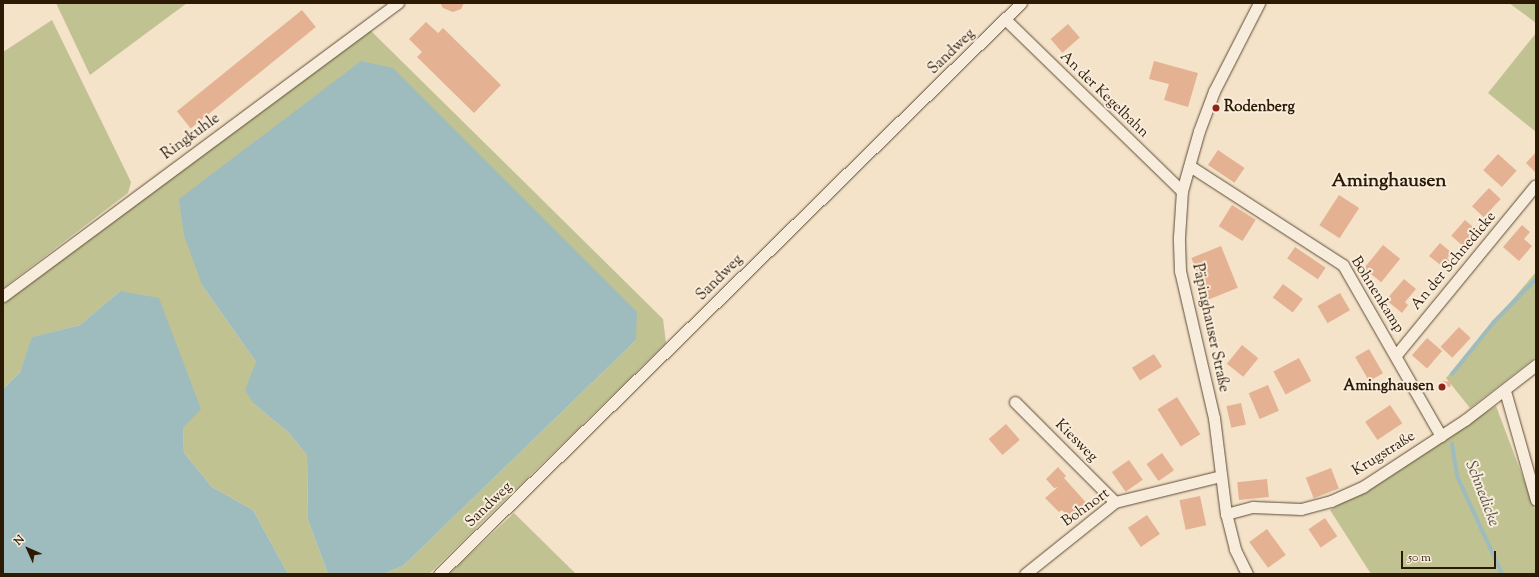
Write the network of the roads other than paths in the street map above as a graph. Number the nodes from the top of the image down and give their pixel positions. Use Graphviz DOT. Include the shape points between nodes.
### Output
graph roads {
  1 [pos="398,3"];
  2 [pos="1021,3"];
  3 [pos="1259,3"];
  4 [pos="1006,20"];
  5 [pos="1190,166"];
  6 [pos="1535,186"];
  7 [pos="1182,191"];
  8 [pos="3,296"];
  9 [pos="1396,355"];
  10 [pos="1536,365"];
  11 [pos="1505,391"];
  12 [pos="1015,402"];
  13 [pos="1441,436"];
  14 [pos="1221,476"];
  15 [pos="1536,500"];
  16 [pos="1115,502"];
  17 [pos="1226,514"];
  18 [pos="439,574"];
  19 [pos="1025,574"];
  20 [pos="1247,574"];
  1 -- 8 [label="street, Ringkuhle"];
  2 -- 4 [label="street, Sandweg"];
  3 -- 5 [label="street, Päpinghauser Straße" via="1214,91"];
  4 -- 7 [label="street, An der Kegelbahn"];
  4 -- 18 [label="street, Sandweg"];
  5 -- 7 [label="street, Päpinghauser Straße"];
  5 -- 9 [label="street, Bohnenkamp" via="1344,265"];
  6 -- 9 [label="street, An der Schnedicke"];
  7 -- 14 [label="street, Päpinghauser Straße" via="1180,271 1214,418"];
  9 -- 13 [label="street, Bohnenkamp"];
  10 -- 11 [label="street, Krugstraße"];
  11 -- 13 [label="street, Krugstraße"];
  11 -- 15 [label="street"];
  12 -- 16 [label="street, Kiesweg"];
  13 -- 17 [label="street, Krugstraße" via="1364,486 1331,501 1301,509 1253,507"];
  14 -- 16 [label="street, Bohnort"];
  14 -- 17 [label="street, Päpinghauser Straße"];
  16 -- 19 [label="street, Bohnort"];
  17 -- 20 [label="street, Päpinghauser Straße" via="1235,549"];
}
